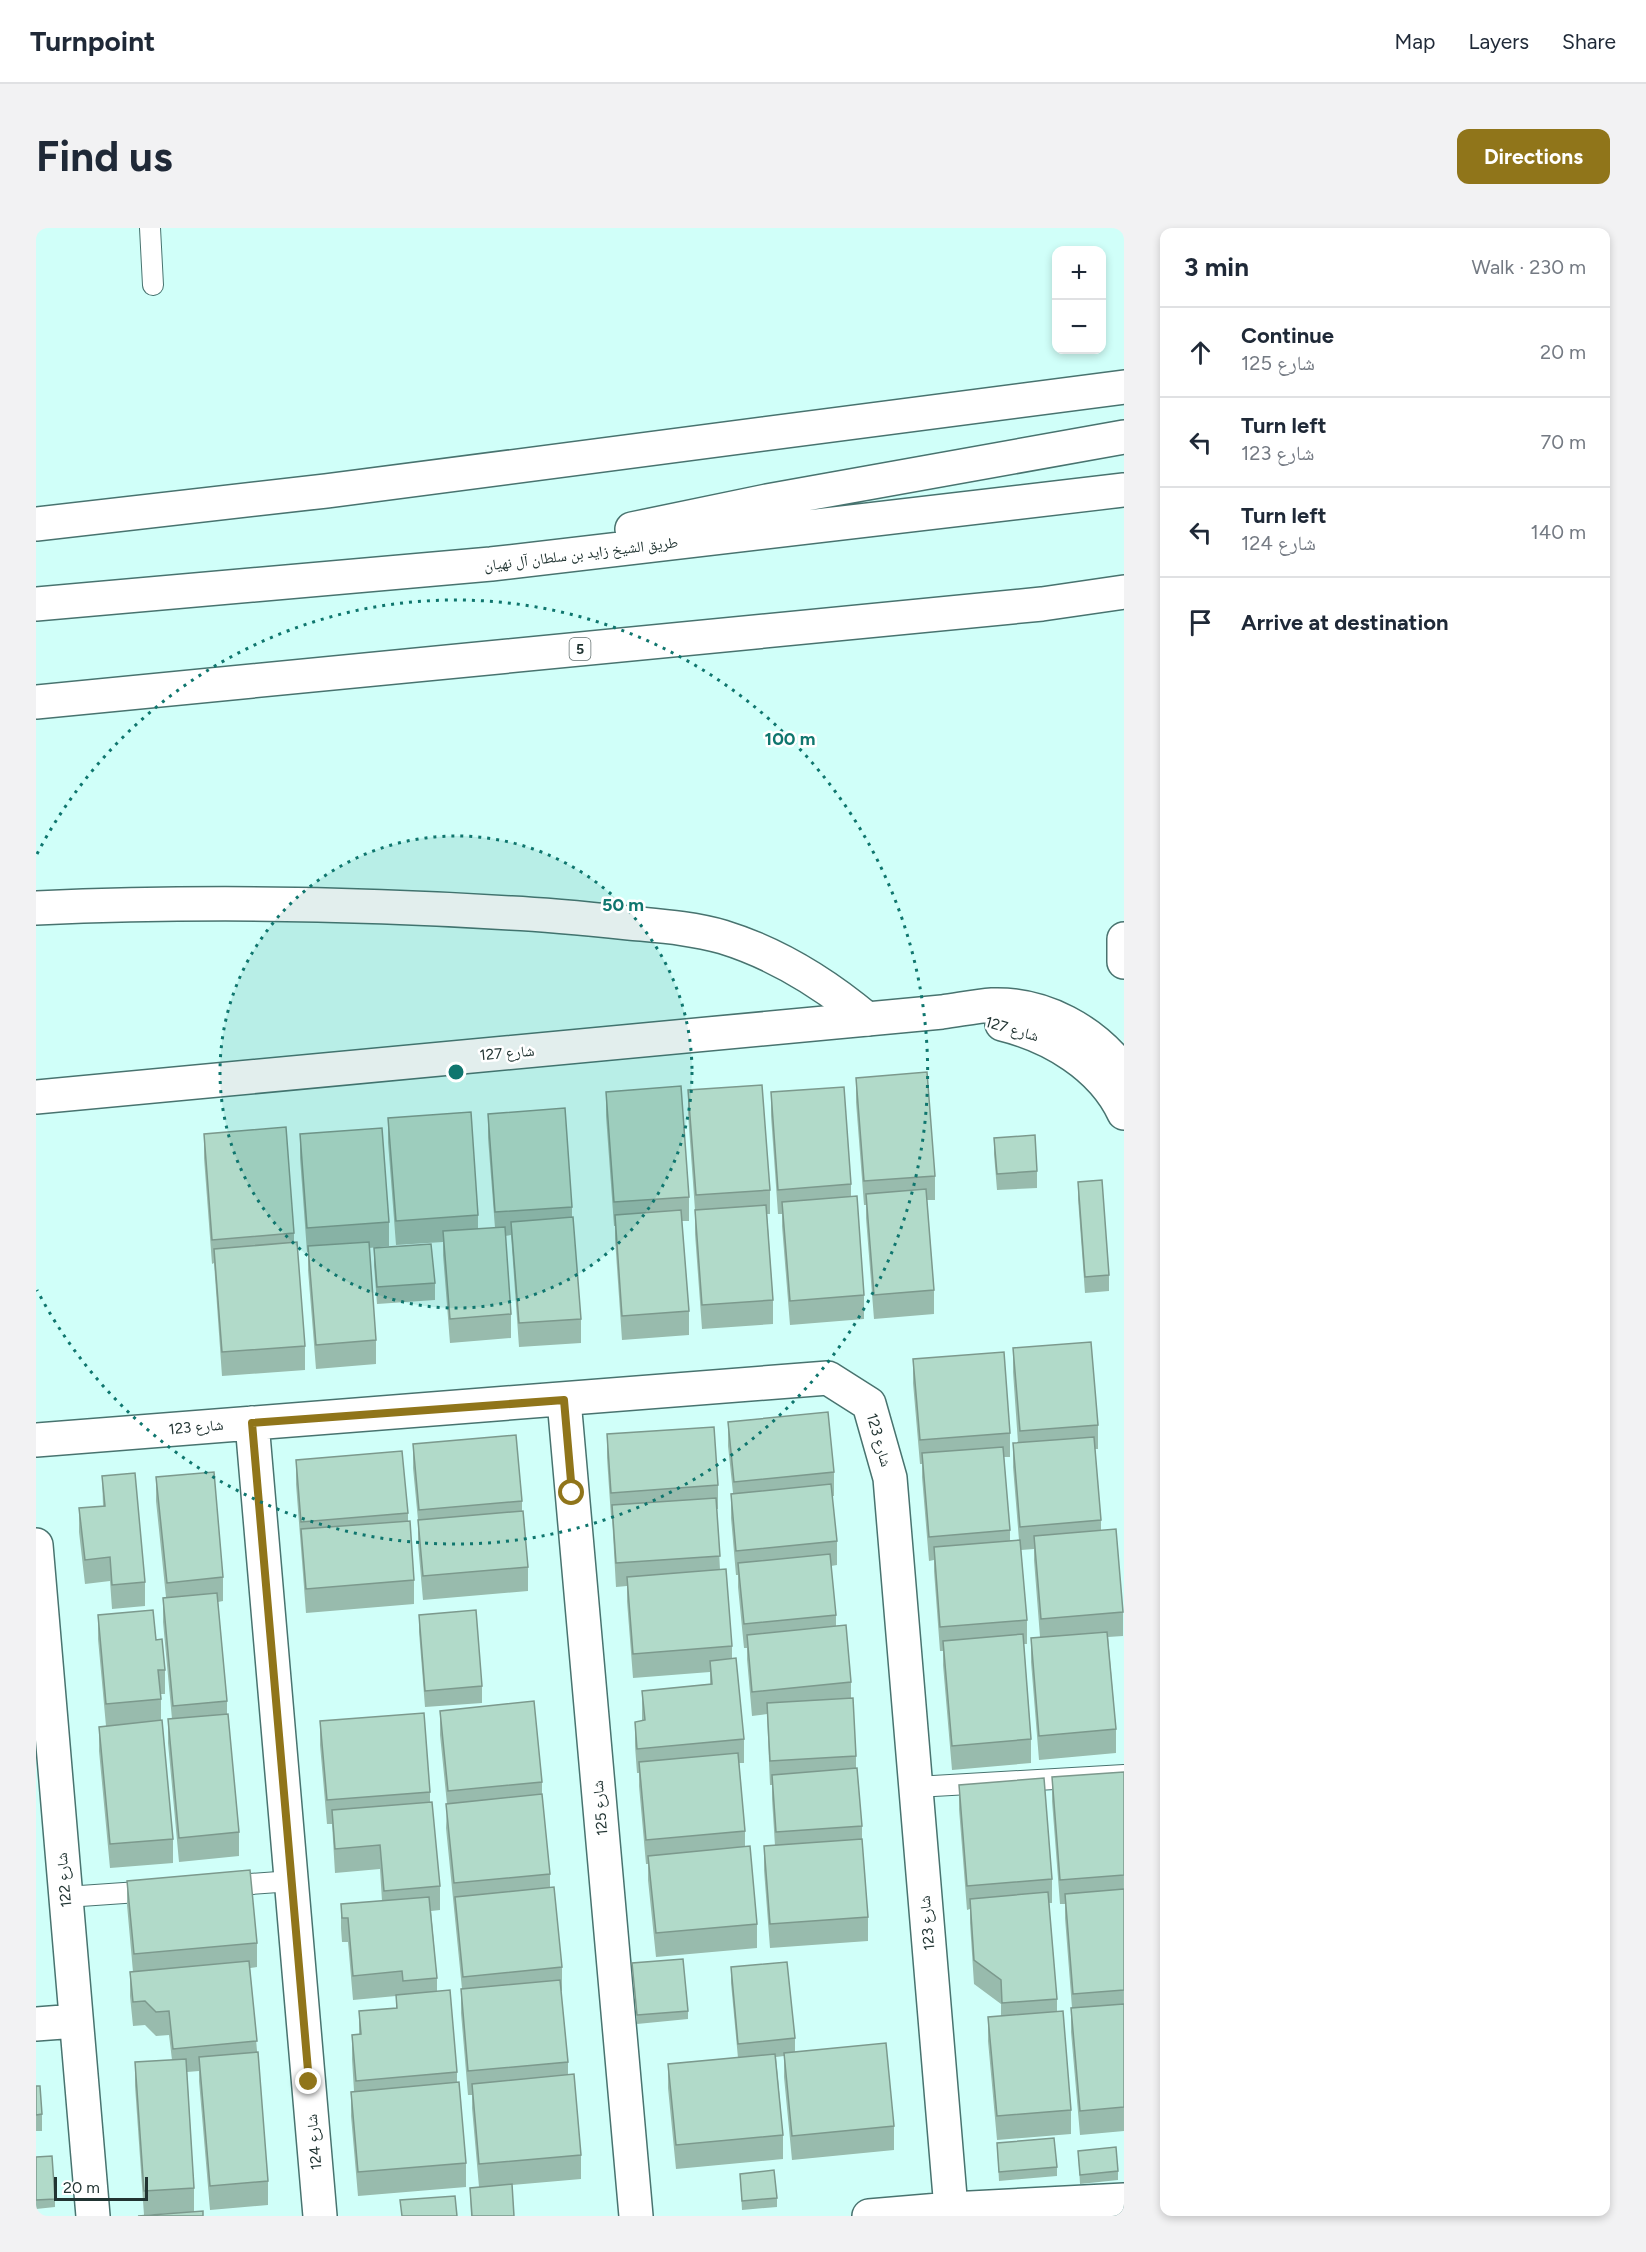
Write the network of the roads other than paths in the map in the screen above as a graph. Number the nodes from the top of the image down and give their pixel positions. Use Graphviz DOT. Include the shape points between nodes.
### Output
graph roads {
  1 [pos="150,228"];
  2 [pos="153,285"];
  3 [pos="1124,387"];
  4 [pos="1124,437"];
  5 [pos="1124,490"];
  6 [pos="36,524"];
  7 [pos="491,564"];
  8 [pos="1124,592"];
  9 [pos="36,604"];
  10 [pos="36,702"];
  11 [pos="36,908"];
  12 [pos="1124,939"];
  13 [pos="1124,962"];
  14 [pos="942,1012"];
  15 [pos="867,1019"];
  16 [pos="1124,1072"];
  17 [pos="36,1097"];
  18 [pos="1124,1113"];
  19 [pos="564,1400"];
  20 [pos="252,1423"];
  21 [pos="36,1440"];
  22 [pos="36,1545"];
  23 [pos="1124,1775"];
  24 [pos="916,1787"];
  25 [pos="292,1881"];
  26 [pos="209,1887"];
  27 [pos="173,1889"];
  28 [pos="66,1897"];
  29 [pos="76,2021"];
  30 [pos="36,2024"];
  31 [pos="1124,2199"];
  32 [pos="951,2209"];
  33 [pos="93,2216"];
  34 [pos="321,2216"];
  35 [pos="636,2216"];
  36 [pos="869,2216"];
  1 -- 2 [label="lane"];
  3 -- 6 [label="main road" via="326,491"];
  4 -- 7 [label="main road" via="767,501 582,540"];
  5 -- 7 [label="main road, طريق الشيخ زايد بن سلطان آل نهيان"];
  7 -- 9 [label="main road, طريق الشيخ زايد بن سلطان آل نهيان"];
  8 -- 10 [label="main road, 5" via="1042,604"];
  11 -- 15 [label="main road" via="153,903 390,906 549,915 686,929 721,936 787,963"];
  12 -- 13 [label="main road"];
  14 -- 15 [label="main road, شارع 127"];
  14 -- 16 [label="main road, شارع 127" via="993,1005 1030,1009 1066,1021 1097,1042"];
  14 -- 18 [label="main road, شارع 127" via="1023,1029 1053,1042 1080,1060 1103,1083"];
  15 -- 17 [label="main road, شارع 127"];
  19 -- 20 [label="main road, شارع 123"];
  19 -- 24 [label="main road, شارع 123" via="828,1378 869,1404 890,1478"];
  19 -- 35 [label="main road, شارع 125"];
  20 -- 21 [label="main road, شارع 123"];
  20 -- 25 [label="main road, شارع 124"];
  22 -- 28 [label="main road, شارع 122"];
  23 -- 24 [label="lane"];
  24 -- 32 [label="main road, شارع 123"];
  25 -- 26 [label="lane"];
  25 -- 34 [label="main road, شارع 124"];
  27 -- 28 [label="lane"];
  28 -- 29 [label="main road, شارع 122"];
  29 -- 30 [label="main road"];
  29 -- 33 [label="main road, شارع 122"];
  31 -- 32 [label="main road"];
  32 -- 36 [label="main road"];
}
